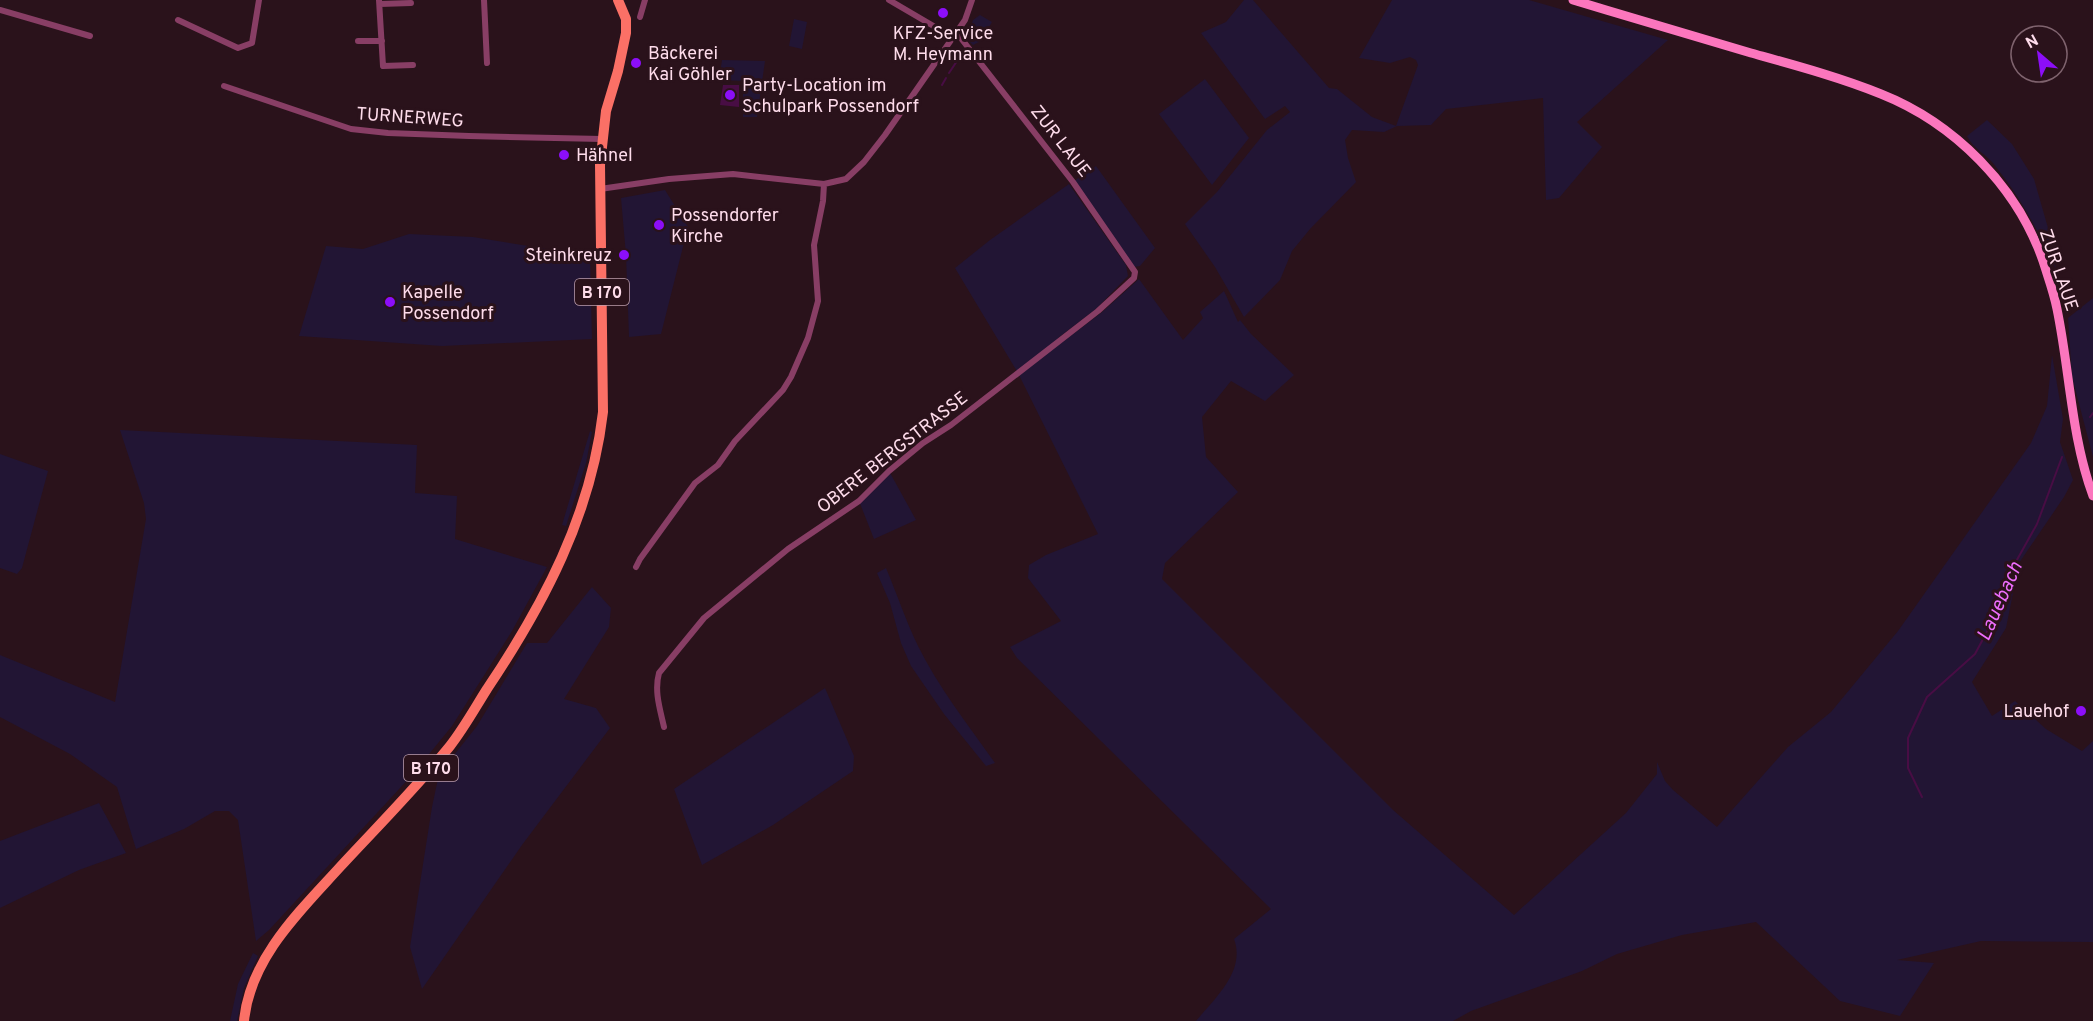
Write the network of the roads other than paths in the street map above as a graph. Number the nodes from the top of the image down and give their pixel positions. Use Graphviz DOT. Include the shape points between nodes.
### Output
graph roads {
  1 [pos="259,0"];
  2 [pos="484,0"];
  3 [pos="618,0"];
  4 [pos="645,0"];
  5 [pos="889,0"];
  6 [pos="972,0"];
  7 [pos="1573,0"];
  8 [pos="380,2"];
  9 [pos="411,3"];
  10 [pos="0,10"];
  11 [pos="640,17"];
  12 [pos="178,20"];
  13 [pos="955,35"];
  14 [pos="90,36"];
  15 [pos="358,41"];
  16 [pos="382,41"];
  17 [pos="487,63"];
  18 [pos="413,64"];
  19 [pos="224,86"];
  20 [pos="602,139"];
  21 [pos="824,184"];
  22 [pos="600,189"];
  23 [pos="1135,272"];
  24 [pos="2093,496"];
  25 [pos="636,567"];
  26 [pos="664,727"];
  27 [pos="244,1021"];
  1 -- 12 [label="street" via="252,43 245,47 238,48"];
  2 -- 17 [label="street"];
  3 -- 20 [label="main road, B 170" via="626,19 626,33"];
  4 -- 11 [label="street"];
  5 -- 13 [label="street"];
  6 -- 13 [label="street"];
  7 -- 24 [label="main road, ZUR LAUE" via="1839,78 1883,94 1931,119 1958,139 2010,196 2043,261 2057,307 2077,443"];
  8 -- 9 [label="street"];
  8 -- 16 [label="street"];
  10 -- 14 [label="street"];
  13 -- 21 [label="street" via="864,162 846,179"];
  13 -- 23 [label="street, ZUR LAUE" via="1073,182"];
  15 -- 16 [label="street"];
  16 -- 18 [label="street" via="383,66"];
  19 -- 20 [label="street, TURNERWEG" via="351,129"];
  20 -- 22 [label="main road, B 170"];
  21 -- 22 [label="street" via="733,174"];
  21 -- 25 [label="street" via="814,245 818,301 791,377 718,465 695,483"];
  22 -- 27 [label="main road, B 170" via="603,396 597,450 563,558 518,643 451,744 271,947 252,985"];
  23 -- 26 [label="street, OBERE BERGSTRASSE" via="1134,278 1098,311 923,443 859,501 788,549 704,618 659,673 658,699"];
}
